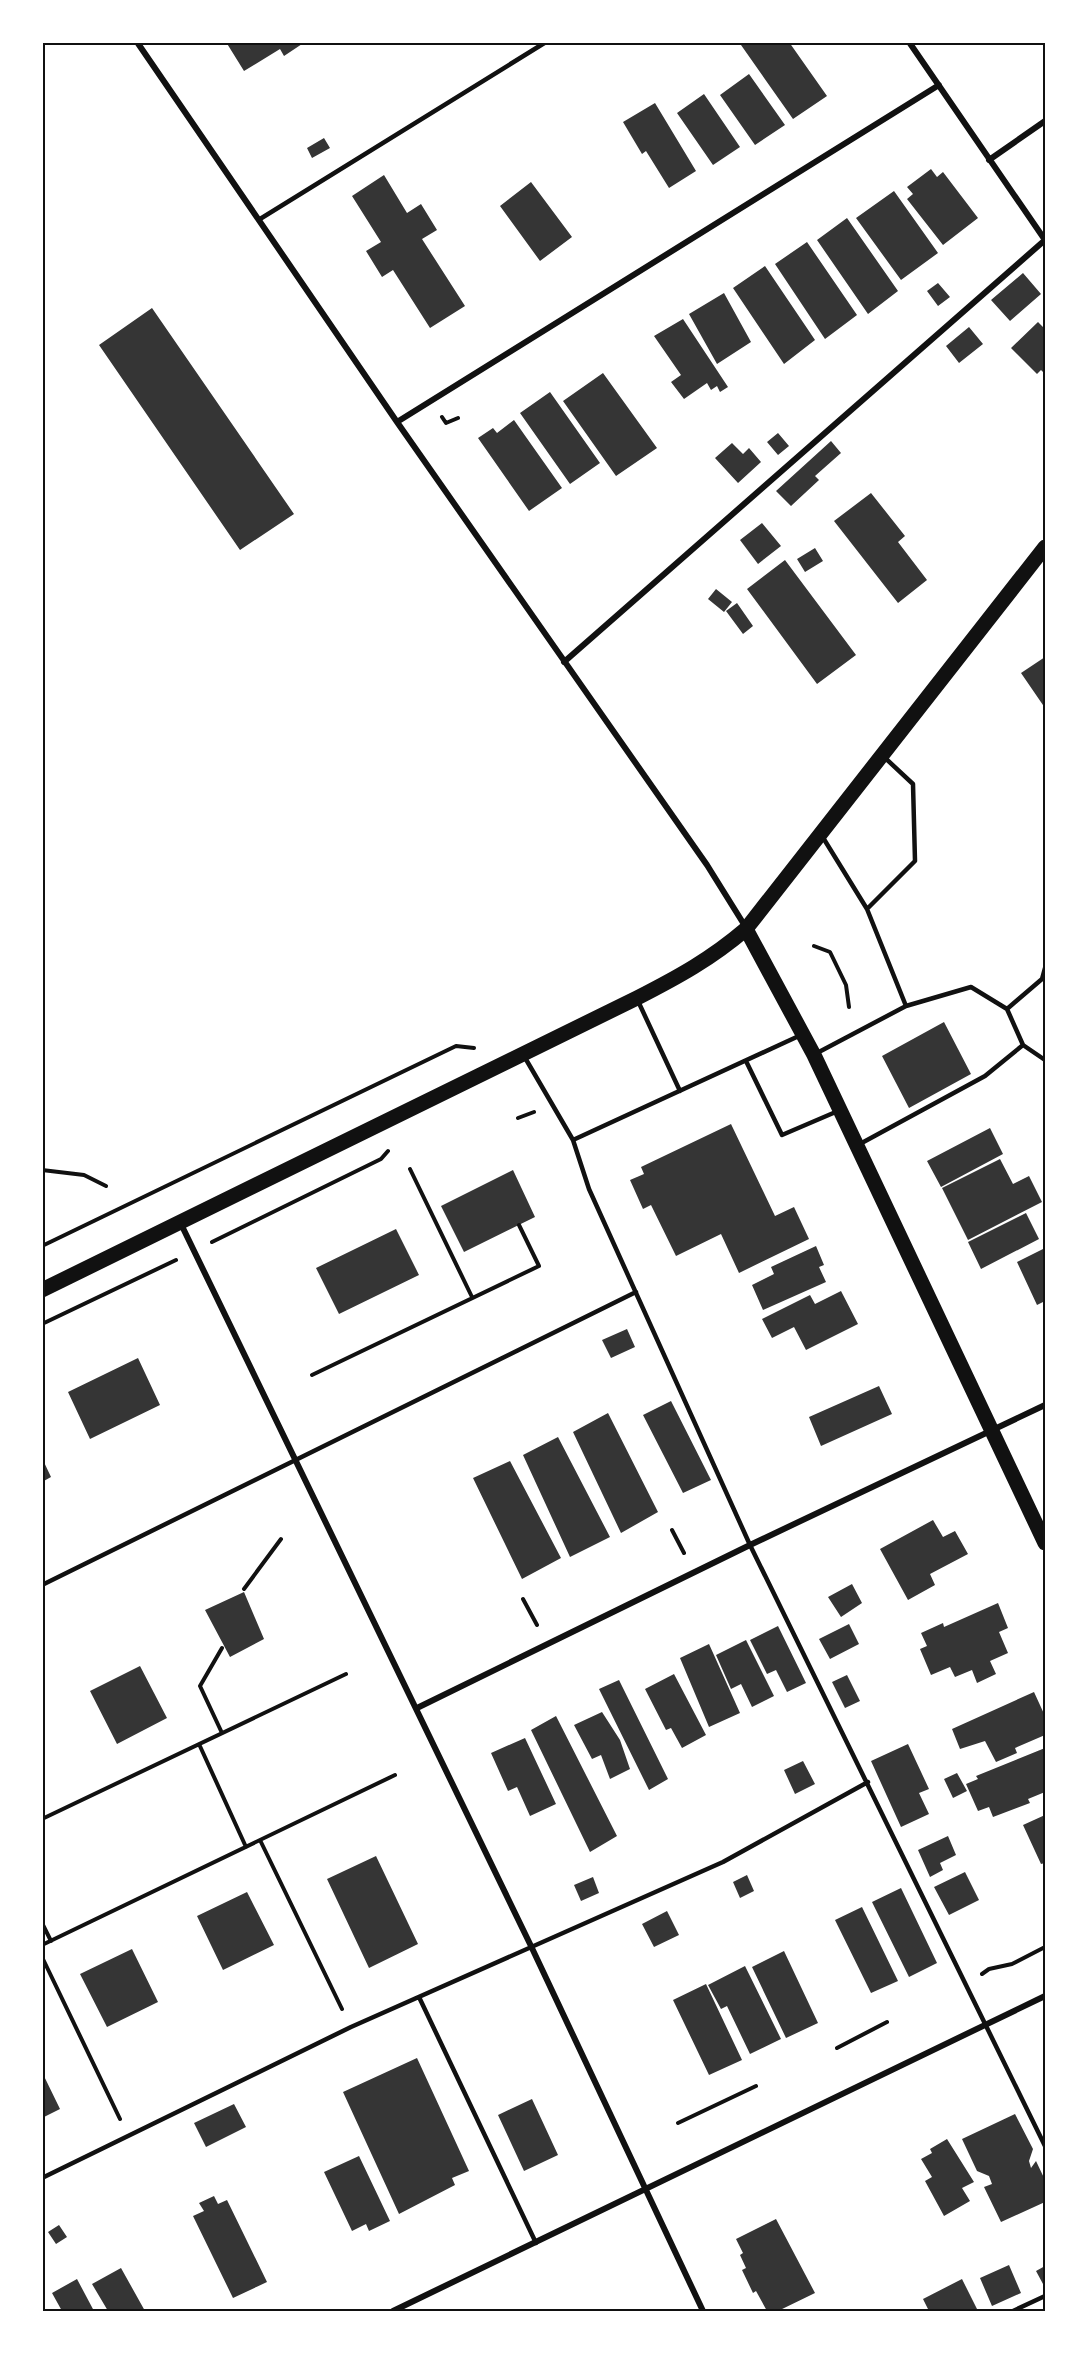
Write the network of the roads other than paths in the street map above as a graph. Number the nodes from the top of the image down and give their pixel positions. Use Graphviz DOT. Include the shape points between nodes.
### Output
graph roads {
  1 [pos="137,42"];
  2 [pos="546,42"];
  3 [pos="909,42"];
  4 [pos="939,85"];
  5 [pos="1045,121"];
  6 [pos="989,160"];
  7 [pos="260,219"];
  8 [pos="1045,240"];
  9 [pos="397,422"];
  10 [pos="1045,547"];
  11 [pos="564,662"];
  12 [pos="881,754"];
  13 [pos="821,833"];
  14 [pos="867,909"];
  15 [pos="746,929"];
  16 [pos="1045,968"];
  17 [pos="637,998"];
  18 [pos="906,1006"];
  19 [pos="1007,1009"];
  20 [pos="803,1034"];
  21 [pos="1023,1045"];
  22 [pos="522,1054"];
  23 [pos="814,1055"];
  24 [pos="1045,1060"];
  25 [pos="746,1061"];
  26 [pos="680,1091"];
  27 [pos="839,1110"];
  28 [pos="573,1140"];
  29 [pos="856,1147"];
  30 [pos="180,1223"];
  31 [pos="42,1290"];
  32 [pos="636,1292"];
  33 [pos="1045,1405"];
  34 [pos="992,1430"];
  35 [pos="297,1461"];
  36 [pos="1045,1542"];
  37 [pos="750,1545"];
  38 [pos="42,1585"];
  39 [pos="417,1708"];
  40 [pos="868,1782"];
  41 [pos="531,1946"];
  42 [pos="1045,1996"];
  43 [pos="419,1997"];
  44 [pos="987,2024"];
  45 [pos="1045,2146"];
  46 [pos="42,2178"];
  47 [pos="646,2191"];
  48 [pos="536,2243"];
  49 [pos="1045,2295"];
  50 [pos="393,2311"];
  51 [pos="703,2311"];
  52 [pos="1013,2311"];
  1 -- 7 [label="street"];
  2 -- 7 [label="lane"];
  3 -- 4 [label="street"];
  4 -- 6 [label="street"];
  4 -- 9 [label="street"];
  5 -- 6 [label="street"];
  6 -- 8 [label="street"];
  7 -- 9 [label="street"];
  8 -- 11 [label="street"];
  9 -- 11 [label="street"];
  10 -- 12 [label="main road"];
  11 -- 15 [label="street" via="707,866"];
  12 -- 13 [label="main road"];
  12 -- 14 [label="lane" via="913,784 915,861"];
  13 -- 14 [label="lane"];
  13 -- 15 [label="main road"];
  14 -- 18 [label="lane"];
  15 -- 17 [label="main road" via="697,968"];
  15 -- 20 [label="main road"];
  16 -- 19 [label="lane" via="1042,979"];
  17 -- 22 [label="main road"];
  17 -- 26 [label="lane"];
  18 -- 19 [label="lane" via="971,987"];
  18 -- 23 [label="lane"];
  19 -- 21 [label="lane"];
  20 -- 23 [label="main road"];
  20 -- 25 [label="lane"];
  21 -- 24 [label="lane"];
  21 -- 29 [label="lane" via="985,1076"];
  22 -- 28 [label="lane"];
  22 -- 30 [label="main road"];
  23 -- 27 [label="main road"];
  25 -- 26 [label="lane"];
  25 -- 27 [label="lane" via="782,1136"];
  26 -- 28 [label="lane"];
  27 -- 29 [label="main road"];
  28 -- 32 [label="lane" via="589,1189"];
  29 -- 34 [label="main road"];
  30 -- 31 [label="main road"];
  30 -- 35 [label="street"];
  32 -- 35 [label="lane"];
  32 -- 37 [label="lane"];
  33 -- 34 [label="street"];
  34 -- 36 [label="main road"];
  34 -- 37 [label="street"];
  35 -- 38 [label="lane"];
  35 -- 39 [label="street"];
  37 -- 39 [label="street"];
  37 -- 40 [label="lane"];
  39 -- 41 [label="street"];
  40 -- 41 [label="lane" via="723,1862"];
  40 -- 44 [label="lane"];
  41 -- 43 [label="lane"];
  41 -- 47 [label="street"];
  42 -- 44 [label="street"];
  43 -- 46 [label="lane"];
  43 -- 48 [label="lane"];
  44 -- 45 [label="lane"];
  44 -- 47 [label="street"];
  47 -- 48 [label="street"];
  47 -- 51 [label="street"];
  48 -- 50 [label="street"];
  49 -- 52 [label="lane"];
}
